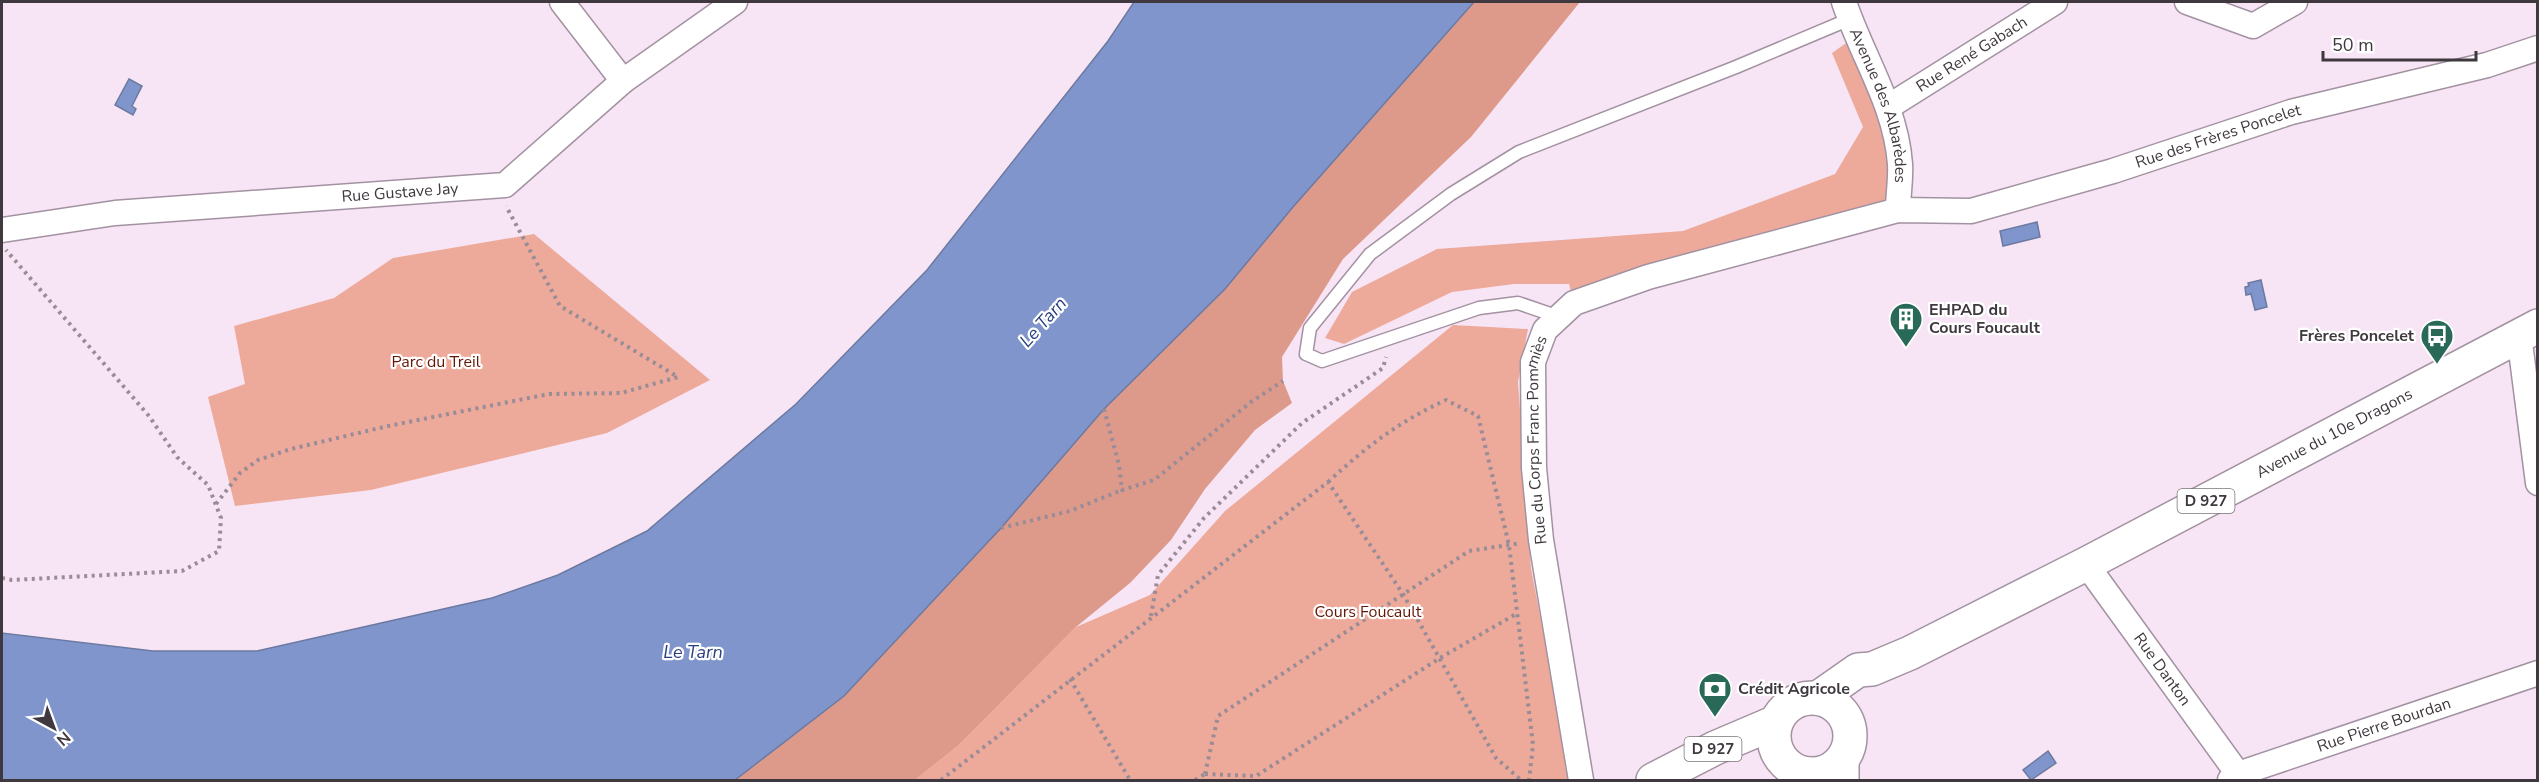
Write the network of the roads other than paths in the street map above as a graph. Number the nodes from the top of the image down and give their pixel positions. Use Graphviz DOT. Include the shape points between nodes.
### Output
graph roads {
  1 [pos="562,2"];
  2 [pos="735,2"];
  3 [pos="2055,2"];
  4 [pos="2187,2"];
  5 [pos="2295,2"];
  6 [pos="1847,10"];
  7 [pos="2538,48"];
  8 [pos="623,81"];
  9 [pos="1888,107"];
  10 [pos="1898,210"];
  11 [pos="2,230"];
  12 [pos="1559,317"];
  13 [pos="2528,330"];
  14 [pos="2538,483"];
  15 [pos="2086,564"];
  16 [pos="1872,669"];
  17 [pos="2538,673"];
  18 [pos="1818,698"];
  19 [pos="1847,721"];
  20 [pos="1776,722"];
  21 [pos="1842,770"];
  22 [pos="1802,771"];
  23 [pos="2234,777"];
  24 [pos="1581,780"];
  25 [pos="1653,780"];
  26 [pos="1680,780"];
  1 -- 8 [label="street"];
  2 -- 8 [label="street, Rue Gustave Jay"];
  3 -- 9 [label="street, Rue René Gabach"];
  4 -- 5 [label="street" via="2253,26"];
  6 -- 9 [label="street, Avenue des Albarèdes"];
  6 -- 12 [label="lane" via="1736,67 1519,152 1451,194 1370,254 1310,328 1305,354 1322,361 1479,308 1518,303"];
  7 -- 10 [label="street, Rue des Frères Poncelet" via="2487,65 2291,112 2113,171 1971,211"];
  8 -- 11 [label="street, Rue Gustave Jay" via="505,185 115,213"];
  9 -- 10 [label="street, Avenue des Albarèdes" via="1900,164"];
  10 -- 12 [label="street, Rue du Corps Franc Pommiès" via="1648,277 1574,303"];
  12 -- 24 [label="street, Rue du Corps Franc Pommiès" via="1545,330 1533,362 1534,468 1541,540"];
  13 -- 14 [label="street"];
  13 -- 15 [label="main road, Avenue du 10e Dragons / D 927"];
  15 -- 16 [label="main road, Avenue du 10e Dragons / D 927"];
  15 -- 23 [label="street, Rue Danton"];
  16 -- 18 [label="main road, Avenue du 10e Dragons / D 927" via="1858,670"];
  16 -- 19 [label="main road" via="1857,691"];
  17 -- 23 [label="street, Rue Pierre Bourdan"];
  18 -- 19 [label="main road" via="1836,707"];
  18 -- 20 [label="main road" via="1789,706"];
  19 -- 21 [label="main road" via="1850,740"];
  20 -- 22 [label="main road" via="1774,739"];
  20 -- 25 [label="main road, D 927"];
  21 -- 22 [label="main road"];
  22 -- 26 [label="main road, D 927" via="1747,758 1722,763"];
}
